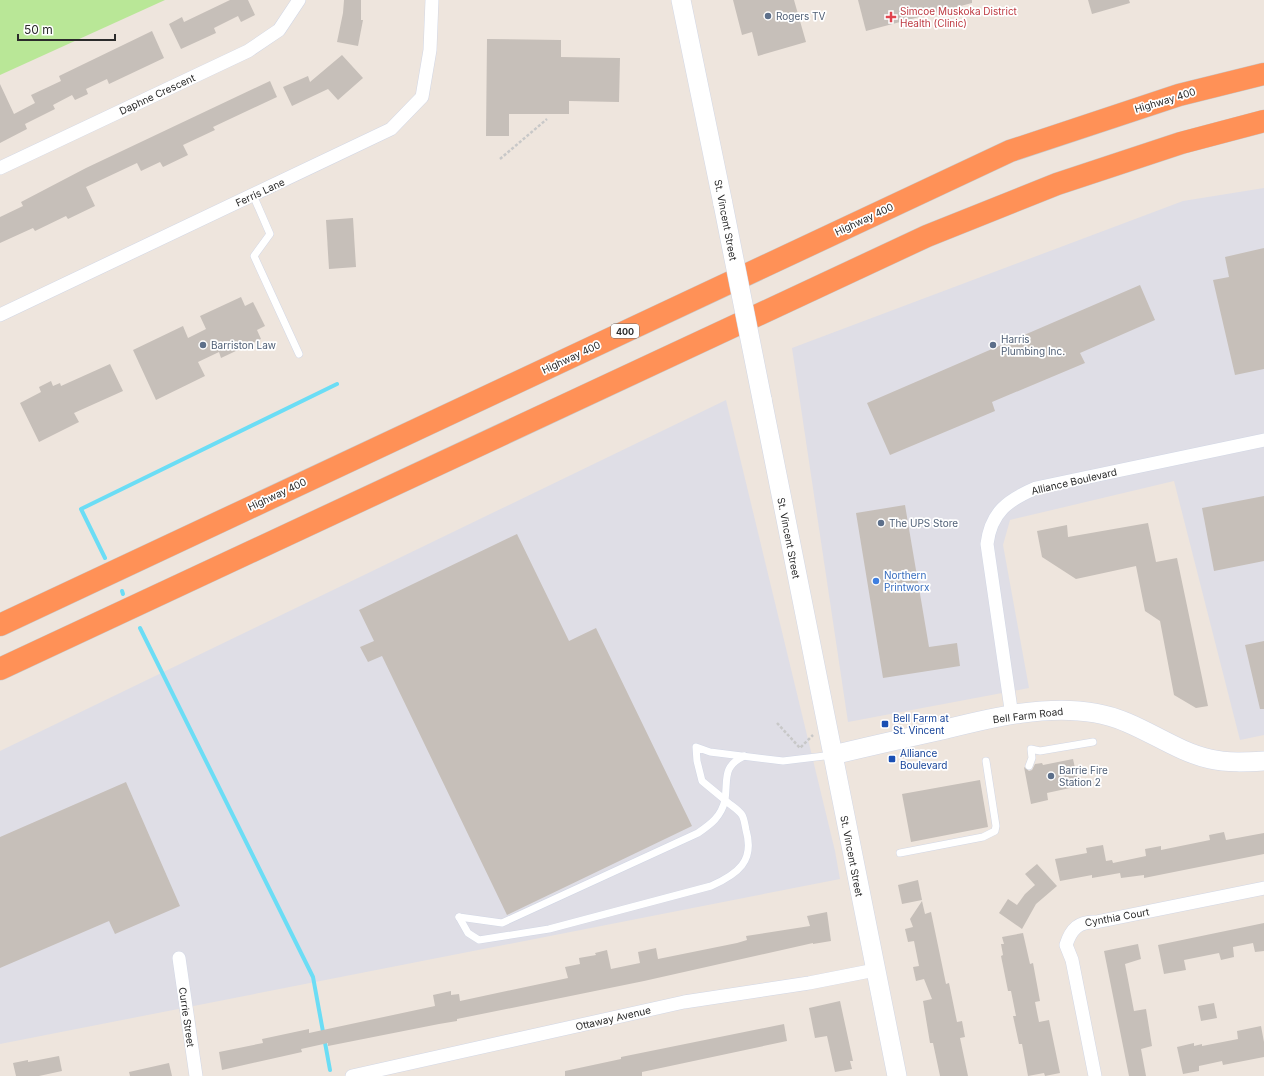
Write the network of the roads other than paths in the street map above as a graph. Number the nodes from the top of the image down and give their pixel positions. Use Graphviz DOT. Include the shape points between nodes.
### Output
graph roads {
  1 [pos="298,0"];
  2 [pos="432,0"];
  3 [pos="682,0"];
  4 [pos="1264,74"];
  5 [pos="1264,121"];
  6 [pos="0,168"];
  7 [pos="253,195"];
  8 [pos="0,315"];
  9 [pos="299,354"];
  10 [pos="1264,440"];
  11 [pos="0,626"];
  12 [pos="0,669"];
  13 [pos="1012,716"];
  14 [pos="1093,742"];
  15 [pos="833,755"];
  16 [pos="745,756"];
  17 [pos="986,760"];
  18 [pos="1264,761"];
  19 [pos="1032,763"];
  20 [pos="725,800"];
  21 [pos="900,854"];
  22 [pos="1264,888"];
  23 [pos="179,958"];
  24 [pos="875,970"];
  25 [pos="196,1076"];
  26 [pos="352,1076"];
  27 [pos="897,1076"];
  28 [pos="1095,1076"];
  1 -- 6 [label="street, Daphne Crescent" via="279,30 248,51"];
  2 -- 7 [label="street, Ferris Lane" via="430,50 422,97 392,129"];
  3 -- 15 [label="main road, St. Vincent Street, bridge"];
  4 -- 11 [label="highway, Highway 400 / 400" via="1179,95 1010,151"];
  5 -- 12 [label="highway" via="1181,143 1057,184 927,236"];
  7 -- 8 [label="street, Ferris Lane"];
  7 -- 9 [label="lane" via="270,234 254,256"];
  10 -- 13 [label="street, Alliance Boulevard" via="1036,488 1020,495 996,515 989,529 987,544"];
  13 -- 15 [label="main road, Bell Farm Road"];
  13 -- 18 [label="main road, Bell Farm Road" via="1049,711 1095,712 1119,718 1209,759 1239,763"];
  14 -- 19 [label="lane" via="1040,751 1031,749"];
  15 -- 16 [label="lane" via="783,761"];
  15 -- 24 [label="main road, St. Vincent Street"];
  16 -- 20 [label="lane" via="735,761 727,770"];
  16 -- 20 [label="lane" via="710,752 696,747 702,781"];
  17 -- 21 [label="lane" via="995,831 983,837"];
  20 -- 20 [label="lane" via="722,811 714,822 698,833 517,917 502,923 459,917 468,933 479,940 549,929 717,884 742,868 748,854 749,838 742,815"];
  22 -- 28 [label="street, Cynthia Court" via="1081,923 1076,927 1066,945 1072,960"];
  23 -- 25 [label="street, Currie Street"];
  24 -- 26 [label="street, Ottaway Avenue" via="684,1002"];
  24 -- 27 [label="main road, St. Vincent Street"];
}
